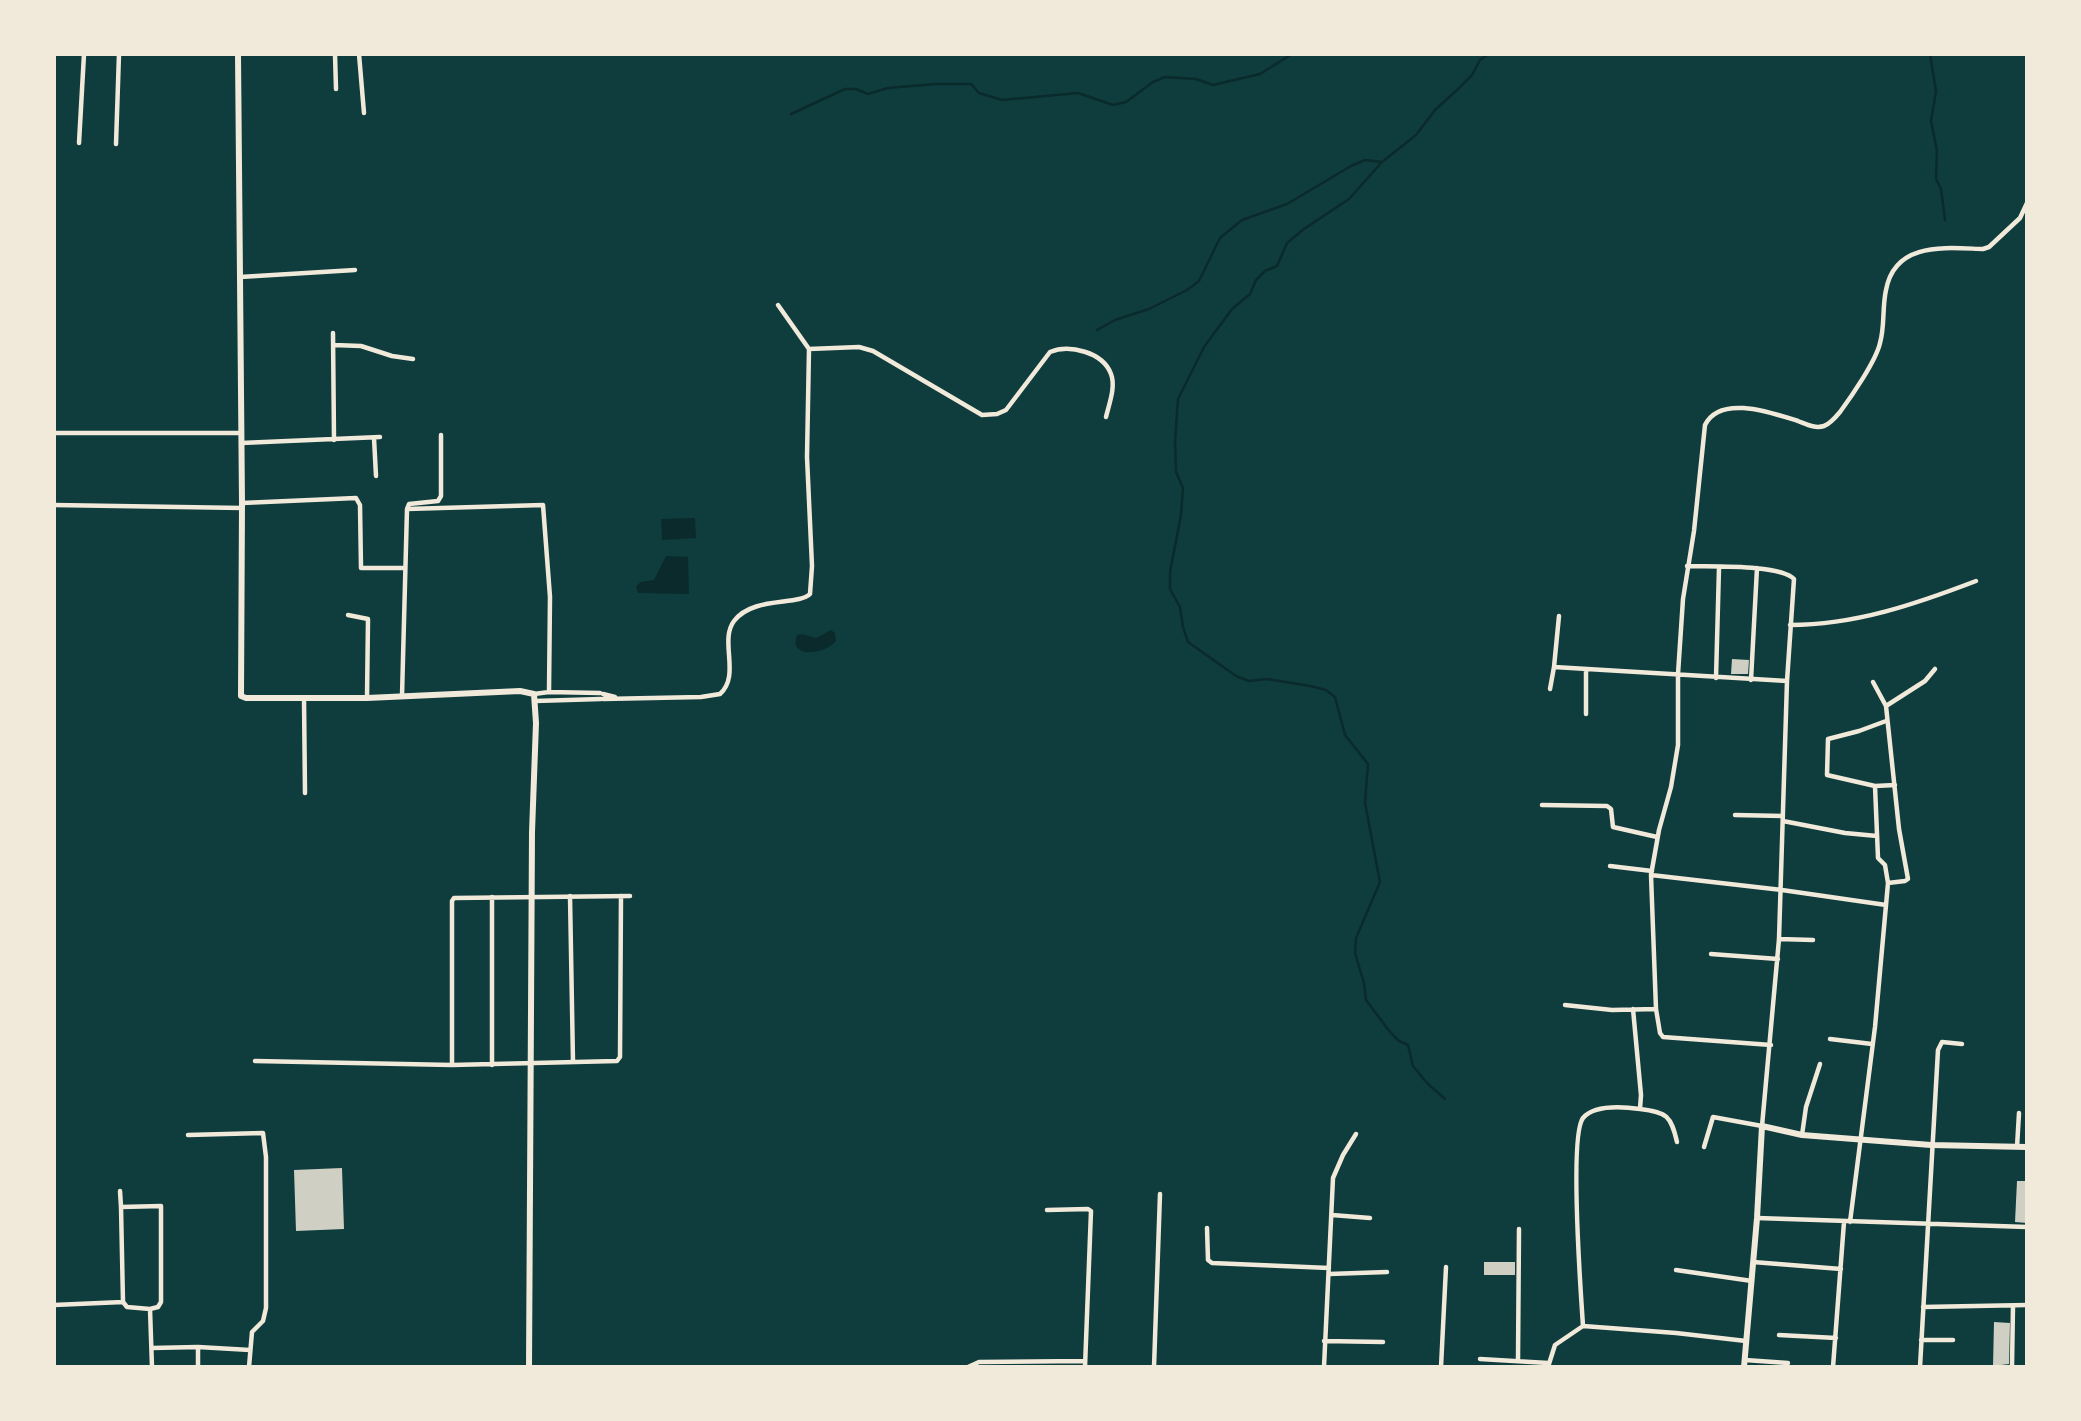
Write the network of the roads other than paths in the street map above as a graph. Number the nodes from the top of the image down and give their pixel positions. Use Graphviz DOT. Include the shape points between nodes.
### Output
graph roads {
  1 [pos="84,54"];
  2 [pos="119,54"];
  3 [pos="238,54"];
  4 [pos="335,54"];
  5 [pos="359,54"];
  6 [pos="336,89"];
  7 [pos="364,113"];
  8 [pos="79,143"];
  9 [pos="116,144"];
  10 [pos="2027,203"];
  11 [pos="355,270"];
  12 [pos="239,277"];
  13 [pos="778,305"];
  14 [pos="333,333"];
  15 [pos="334,345"];
  16 [pos="809,349"];
  17 [pos="413,359"];
  18 [pos="1106,417"];
  19 [pos="54,433"];
  20 [pos="241,433"];
  21 [pos="441,435"];
  22 [pos="334,440"];
  23 [pos="241,443"];
  24 [pos="376,475"];
  25 [pos="54,505"];
  26 [pos="242,506"];
  27 [pos="407,509"];
  28 [pos="1687,566"];
  29 [pos="405,568"];
  30 [pos="1719,568"];
  31 [pos="1757,568"];
  32 [pos="1976,581"];
  33 [pos="348,615"];
  34 [pos="1559,616"];
  35 [pos="1790,625"];
  36 [pos="1554,667"];
  37 [pos="1586,668"];
  38 [pos="1935,669"];
  39 [pos="1678,674"];
  40 [pos="1716,678"];
  41 [pos="1751,680"];
  42 [pos="1787,681"];
  43 [pos="1873,682"];
  44 [pos="1550,689"];
  45 [pos="550,692"];
  46 [pos="402,696"];
  47 [pos="602,696"];
  48 [pos="304,698"];
  49 [pos="367,698"];
  50 [pos="535,698"];
  51 [pos="1886,706"];
  52 [pos="1586,714"];
  53 [pos="1886,720"];
  54 [pos="1895,785"];
  55 [pos="1875,786"];
  56 [pos="305,793"];
  57 [pos="1542,805"];
  58 [pos="1735,814"];
  59 [pos="1783,819"];
  60 [pos="1877,836"];
  61 [pos="1657,837"];
  62 [pos="1610,866"];
  63 [pos="1652,873"];
  64 [pos="1888,883"];
  65 [pos="1782,890"];
  66 [pos="570,896"];
  67 [pos="621,896"];
  68 [pos="630,896"];
  69 [pos="492,897"];
  70 [pos="531,897"];
  71 [pos="1886,905"];
  72 [pos="1779,939"];
  73 [pos="1813,940"];
  74 [pos="1711,954"];
  75 [pos="1778,959"];
  76 [pos="1565,1005"];
  77 [pos="1633,1009"];
  78 [pos="1656,1009"];
  79 [pos="1830,1039"];
  80 [pos="1872,1044"];
  81 [pos="1962,1044"];
  82 [pos="1771,1045"];
  83 [pos="255,1061"];
  84 [pos="573,1062"];
  85 [pos="532,1063"];
  86 [pos="1820,1064"];
  87 [pos="452,1065"];
  88 [pos="492,1065"];
  89 [pos="1640,1109"];
  90 [pos="2019,1113"];
  91 [pos="1762,1126"];
  92 [pos="1356,1134"];
  93 [pos="188,1135"];
  94 [pos="1802,1135"];
  95 [pos="1860,1139"];
  96 [pos="1677,1142"];
  97 [pos="1931,1146"];
  98 [pos="1704,1147"];
  99 [pos="2027,1147"];
  100 [pos="2017,1148"];
  101 [pos="120,1191"];
  102 [pos="1160,1194"];
  103 [pos="121,1206"];
  104 [pos="1046,1210"];
  105 [pos="1332,1215"];
  106 [pos="1370,1218"];
  107 [pos="1757,1218"];
  108 [pos="1847,1222"];
  109 [pos="1927,1224"];
  110 [pos="2027,1227"];
  111 [pos="1207,1228"];
  112 [pos="1519,1229"];
  113 [pos="1753,1262"];
  114 [pos="1446,1267"];
  115 [pos="1840,1269"];
  116 [pos="1676,1270"];
  117 [pos="1329,1271"];
  118 [pos="1388,1272"];
  119 [pos="1752,1281"];
  120 [pos="123,1302"];
  121 [pos="54,1305"];
  122 [pos="2027,1305"];
  123 [pos="2012,1306"];
  124 [pos="1923,1307"];
  125 [pos="150,1309"];
  126 [pos="1583,1326"];
  127 [pos="1779,1335"];
  128 [pos="1836,1338"];
  129 [pos="1921,1340"];
  130 [pos="1954,1340"];
  131 [pos="1324,1341"];
  132 [pos="1746,1341"];
  133 [pos="1383,1342"];
  134 [pos="198,1347"];
  135 [pos="152,1348"];
  136 [pos="250,1350"];
  137 [pos="1480,1359"];
  138 [pos="1518,1360"];
  139 [pos="1744,1363"];
  140 [pos="1788,1363"];
  141 [pos="1085,1364"];
  142 [pos="1548,1365"];
  143 [pos="152,1367"];
  144 [pos="198,1367"];
  145 [pos="250,1367"];
  146 [pos="529,1367"];
  147 [pos="968,1367"];
  148 [pos="1154,1367"];
  149 [pos="1324,1367"];
  150 [pos="1441,1367"];
  151 [pos="1833,1367"];
  152 [pos="1920,1367"];
  153 [pos="2012,1367"];
  1 -- 8 [label="street"];
  2 -- 9 [label="street"];
  3 -- 12 [label="street"];
  4 -- 6 [label="street"];
  5 -- 7 [label="street"];
  10 -- 28 [label="street" via="2020,218 1989,247 1928,249 1900,263 1885,291 1880,347 1832,421 1816,427 1739,408 1721,409 1709,419"];
  11 -- 12 [label="street"];
  12 -- 20 [label="street"];
  13 -- 16 [label="street"];
  14 -- 15 [label="street"];
  15 -- 17 [label="street" via="360,346"];
  15 -- 22 [label="street"];
  16 -- 18 [label="street" via="859,347 873,351 982,415 1006,410 1050,352 1060,348 1085,352 1104,362 1112,376"];
  16 -- 47 [label="street" via="810,594 753,608 733,621 729,682 720,694"];
  19 -- 20 [label="street"];
  20 -- 23 [label="street"];
  21 -- 27 [label="street" via="441,496 438,501 410,504"];
  22 -- 23 [label="street"];
  22 -- 24 [label="street" via="377,438"];
  23 -- 26 [label="street"];
  25 -- 26 [label="street"];
  26 -- 29 [label="street" via="356,498 361,568"];
  26 -- 48 [label="street" via="241,695"];
  27 -- 29 [label="street"];
  27 -- 45 [label="street" via="543,505 550,597"];
  28 -- 30 [label="street"];
  28 -- 39 [label="street"];
  29 -- 46 [label="street"];
  30 -- 31 [label="street"];
  30 -- 40 [label="street"];
  31 -- 35 [label="street" via="1794,579"];
  31 -- 41 [label="street"];
  32 -- 35 [label="street" via="1893,610 1822,625"];
  33 -- 49 [label="street" via="368,618"];
  34 -- 36 [label="street"];
  35 -- 42 [label="street"];
  36 -- 37 [label="street"];
  36 -- 44 [label="street"];
  37 -- 39 [label="street"];
  37 -- 52 [label="street"];
  38 -- 51 [label="street" via="1925,681"];
  39 -- 40 [label="street"];
  39 -- 61 [label="street" via="1678,745"];
  40 -- 41 [label="street"];
  41 -- 42 [label="street"];
  42 -- 59 [label="street"];
  43 -- 51 [label="street"];
  45 -- 47 [label="street"];
  45 -- 50 [label="street"];
  46 -- 49 [label="street"];
  46 -- 50 [label="street" via="520,691"];
  47 -- 50 [label="street"];
  48 -- 49 [label="street"];
  48 -- 56 [label="street"];
  50 -- 70 [label="street"];
  51 -- 53 [label="street"];
  53 -- 54 [label="street"];
  53 -- 55 [label="street" via="1828,739 1828,776"];
  54 -- 55 [label="street"];
  54 -- 64 [label="street" via="1908,878"];
  55 -- 60 [label="street"];
  57 -- 61 [label="street" via="1609,807 1613,827"];
  58 -- 59 [label="street"];
  59 -- 60 [label="street"];
  59 -- 65 [label="street"];
  60 -- 64 [label="street" via="1878,860 1885,865"];
  61 -- 63 [label="street"];
  62 -- 63 [label="street"];
  63 -- 65 [label="street"];
  63 -- 78 [label="street"];
  64 -- 71 [label="street"];
  65 -- 71 [label="street"];
  65 -- 72 [label="street"];
  66 -- 67 [label="street"];
  66 -- 70 [label="street"];
  66 -- 84 [label="street"];
  67 -- 68 [label="street"];
  67 -- 84 [label="street" via="620,1057 609,1062"];
  69 -- 70 [label="street"];
  69 -- 87 [label="street" via="456,897 452,901"];
  69 -- 88 [label="street"];
  70 -- 85 [label="street"];
  71 -- 80 [label="street"];
  72 -- 73 [label="street"];
  72 -- 75 [label="street"];
  74 -- 75 [label="street"];
  75 -- 82 [label="street"];
  76 -- 77 [label="street"];
  77 -- 78 [label="street"];
  77 -- 89 [label="street"];
  78 -- 82 [label="street" via="1663,1037"];
  79 -- 80 [label="street"];
  80 -- 95 [label="street"];
  81 -- 97 [label="street" via="1944,1042 1939,1046"];
  82 -- 91 [label="street"];
  83 -- 87 [label="street"];
  84 -- 85 [label="street"];
  85 -- 88 [label="street"];
  85 -- 146 [label="street"];
  86 -- 94 [label="street"];
  87 -- 88 [label="street"];
  89 -- 96 [label="street" via="1666,1114"];
  89 -- 126 [label="street" via="1619,1107 1588,1113 1581,1120 1577,1201"];
  90 -- 100 [label="street"];
  91 -- 94 [label="street"];
  91 -- 98 [label="street" via="1713,1117"];
  91 -- 107 [label="street"];
  92 -- 105 [label="street" via="1333,1178"];
  93 -- 136 [label="street" via="263,1133 266,1308 263,1321 251,1332"];
  94 -- 95 [label="street"];
  95 -- 97 [label="street"];
  95 -- 108 [label="street"];
  97 -- 100 [label="street"];
  97 -- 109 [label="street"];
  99 -- 100 [label="street"];
  101 -- 103 [label="street"];
  102 -- 148 [label="street"];
  103 -- 120 [label="street"];
  103 -- 125 [label="street" via="162,1207 161,1302"];
  104 -- 141 [label="street" via="1091,1211"];
  105 -- 106 [label="street"];
  105 -- 117 [label="street"];
  107 -- 108 [label="street"];
  107 -- 113 [label="street"];
  108 -- 109 [label="street"];
  108 -- 115 [label="street"];
  109 -- 110 [label="street"];
  109 -- 124 [label="street"];
  111 -- 117 [label="street" via="1208,1260 1212,1262"];
  112 -- 138 [label="street"];
  113 -- 115 [label="street"];
  113 -- 119 [label="street"];
  114 -- 150 [label="street"];
  115 -- 128 [label="street"];
  116 -- 119 [label="street"];
  117 -- 118 [label="street"];
  117 -- 131 [label="street"];
  119 -- 132 [label="street"];
  120 -- 121 [label="street"];
  120 -- 125 [label="street" via="127,1307"];
  122 -- 123 [label="street"];
  123 -- 124 [label="street"];
  123 -- 153 [label="street"];
  124 -- 129 [label="street"];
  125 -- 135 [label="street"];
  126 -- 132 [label="street"];
  126 -- 142 [label="street" via="1555,1345"];
  127 -- 128 [label="street"];
  128 -- 151 [label="street"];
  129 -- 130 [label="street"];
  129 -- 152 [label="street"];
  131 -- 133 [label="street"];
  131 -- 149 [label="street"];
  132 -- 139 [label="street"];
  134 -- 135 [label="street"];
  134 -- 136 [label="street"];
  134 -- 144 [label="street"];
  135 -- 143 [label="street"];
  136 -- 145 [label="street"];
  137 -- 138 [label="street"];
  138 -- 142 [label="street"];
  139 -- 140 [label="street"];
  141 -- 147 [label="street" via="979,1362"];
}
